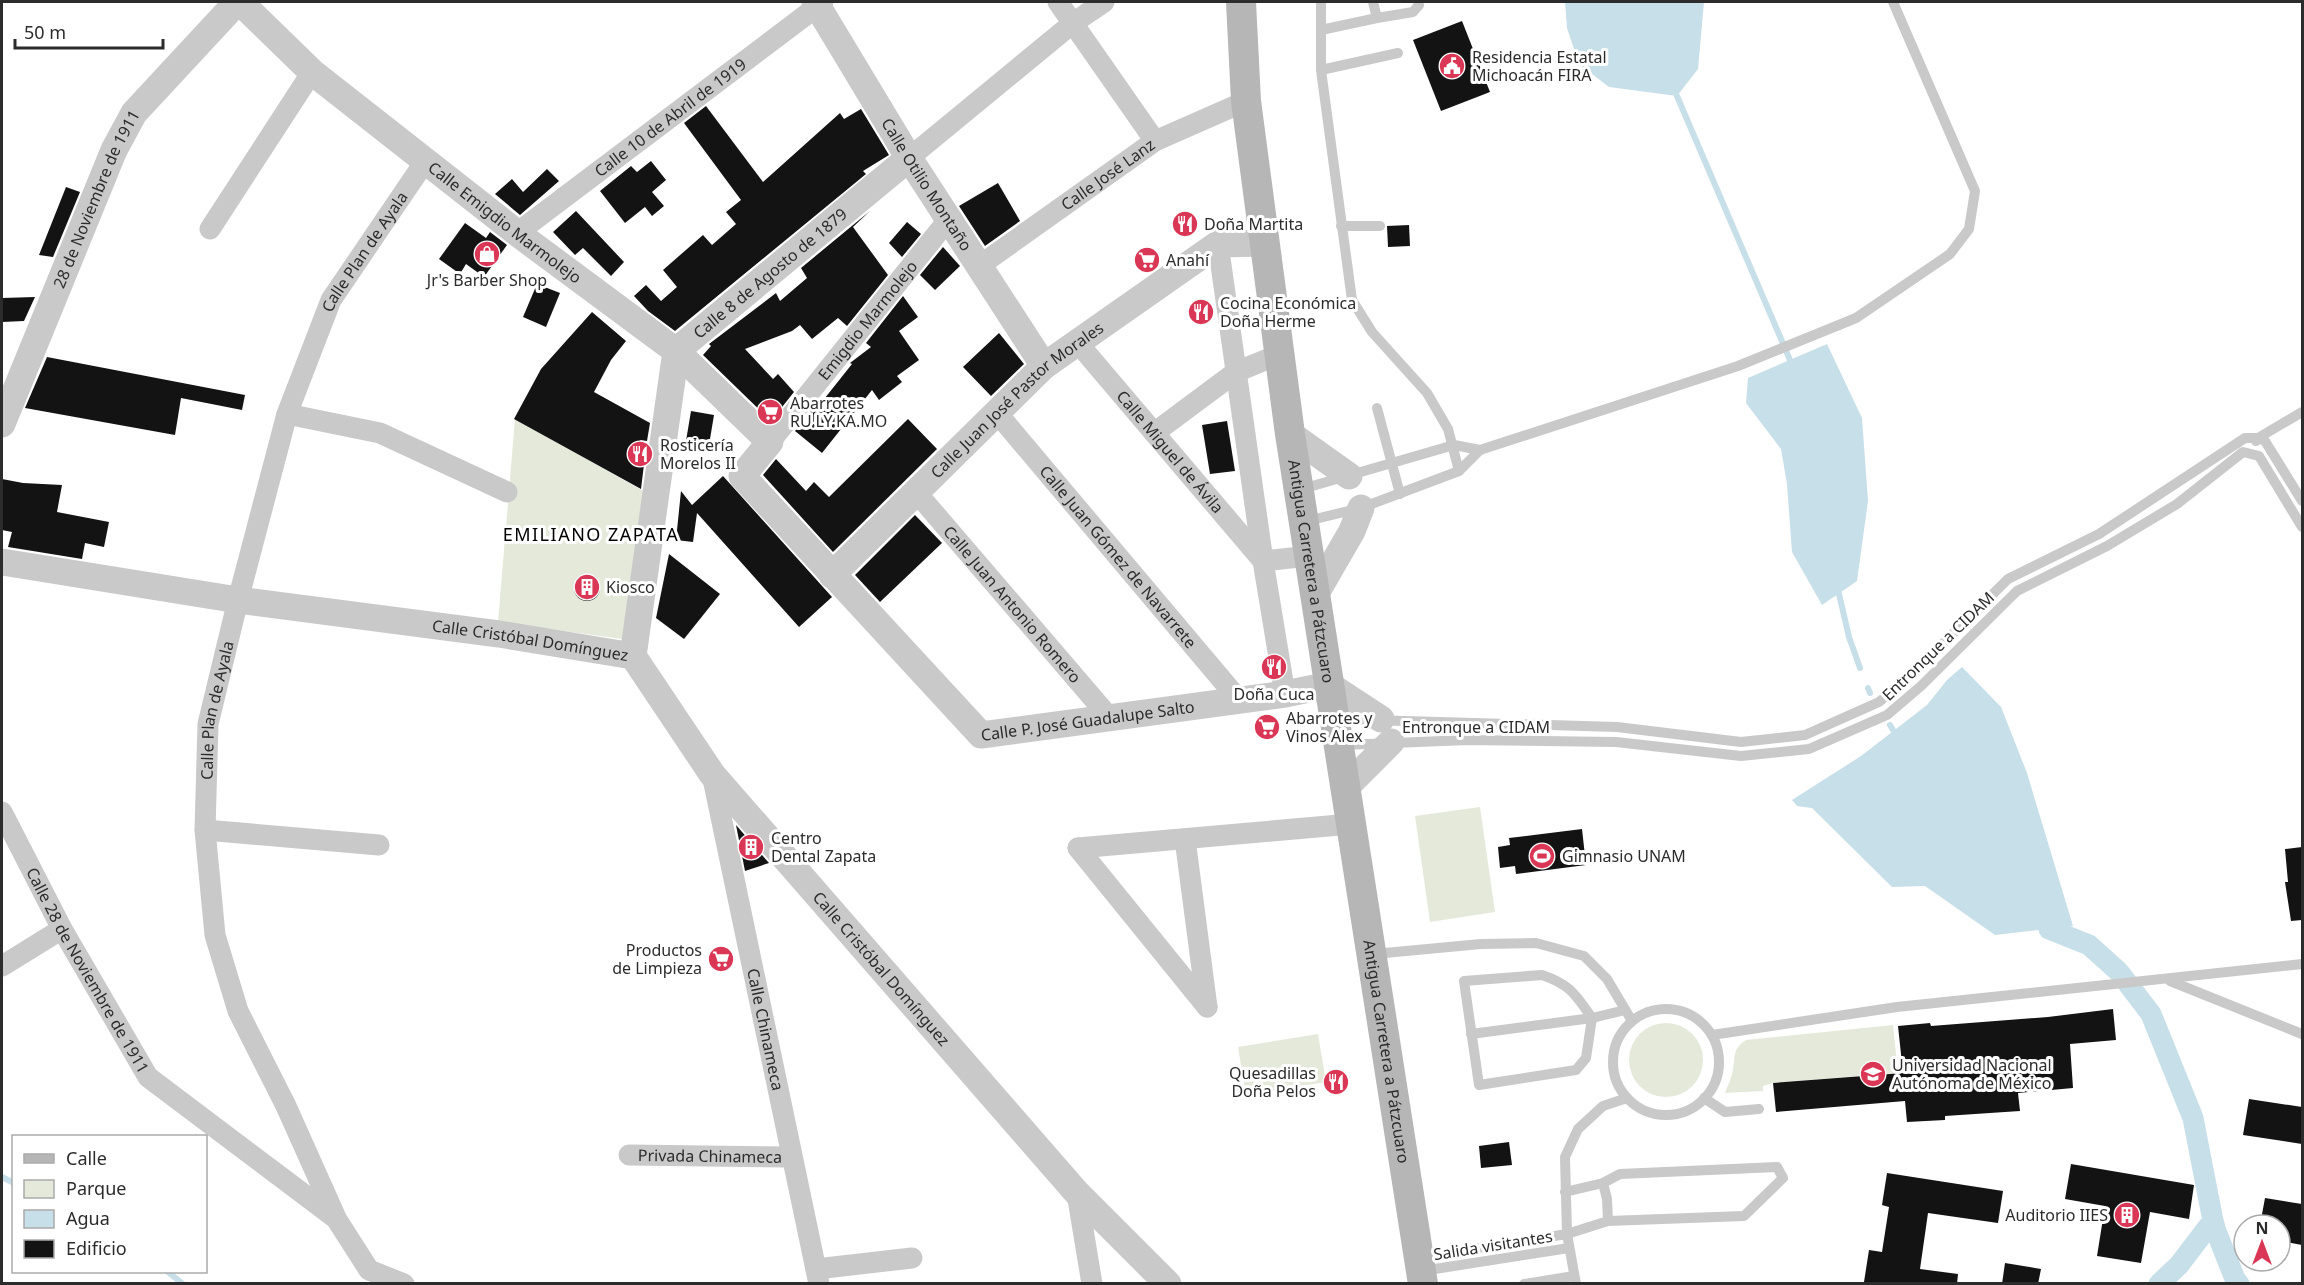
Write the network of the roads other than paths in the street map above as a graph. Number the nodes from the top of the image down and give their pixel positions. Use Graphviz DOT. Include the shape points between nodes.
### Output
graph roads {
  1 [pos="239,2"];
  2 [pos="1058,2"];
  3 [pos="1104,2"];
  4 [pos="1241,2"];
  5 [pos="1321,2"];
  6 [pos="1373,2"];
  7 [pos="1418,2"];
  8 [pos="1893,2"];
  9 [pos="819,3"];
  10 [pos="1377,18"];
  11 [pos="1073,23"];
  12 [pos="1321,30"];
  13 [pos="1398,53"];
  14 [pos="1320,70"];
  15 [pos="312,72"];
  16 [pos="1246,101"];
  17 [pos="1155,141"];
  18 [pos="909,158"];
  19 [pos="426,160"];
  20 [pos="948,220"];
  21 [pos="1341,226"];
  22 [pos="1380,226"];
  23 [pos="210,229"];
  24 [pos="517,233"];
  25 [pos="1265,243"];
  26 [pos="1218,244"];
  27 [pos="979,266"];
  28 [pos="1077,342"];
  29 [pos="676,351"];
  30 [pos="1280,354"];
  31 [pos="1044,366"];
  32 [pos="1236,372"];
  33 [pos="1377,408"];
  34 [pos="2302,412"];
  35 [pos="997,413"];
  36 [pos="287,414"];
  37 [pos="2,424"];
  38 [pos="1154,433"];
  39 [pos="1290,434"];
  40 [pos="2258,438"];
  41 [pos="770,442"];
  42 [pos="1454,445"];
  43 [pos="1480,450"];
  44 [pos="2252,453"];
  45 [pos="1391,463"];
  46 [pos="1459,471"];
  47 [pos="742,476"];
  48 [pos="1299,490"];
  49 [pos="507,492"];
  50 [pos="916,492"];
  51 [pos="1355,492"];
  52 [pos="1400,494"];
  53 [pos="2302,501"];
  54 [pos="1304,522"];
  55 [pos="2302,527"];
  56 [pos="1309,556"];
  57 [pos="1263,561"];
  58 [pos="2,562"];
  59 [pos="832,575"];
  60 [pos="2008,579"];
  61 [pos="2017,591"];
  62 [pos="1315,595"];
  63 [pos="238,600"];
  64 [pos="633,656"];
  65 [pos="1329,685"];
  66 [pos="1285,694"];
  67 [pos="1239,700"];
  68 [pos="1110,718"];
  69 [pos="1468,722"];
  70 [pos="1617,727"];
  71 [pos="1386,731"];
  72 [pos="1336,732"];
  73 [pos="1468,740"];
  74 [pos="1616,742"];
  75 [pos="712,774"];
  76 [pos="1345,788"];
  77 [pos="2,812"];
  78 [pos="1351,824"];
  79 [pos="205,830"];
  80 [pos="1185,839"];
  81 [pos="379,845"];
  82 [pos="62,929"];
  83 [pos="1372,954"];
  84 [pos="2302,964"];
  85 [pos="2,966"];
  86 [pos="2167,980"];
  87 [pos="1625,1010"];
  88 [pos="1592,1018"];
  89 [pos="1632,1021"];
  90 [pos="1472,1034"];
  91 [pos="2302,1034"];
  92 [pos="1712,1035"];
  93 [pos="1627,1098"];
  94 [pos="1704,1098"];
  95 [pos="1759,1109"];
  96 [pos="629,1155"];
  97 [pos="791,1157"];
  98 [pos="1603,1183"];
  99 [pos="1565,1192"];
  100 [pos="1077,1193"];
  101 [pos="337,1220"];
  102 [pos="1608,1221"];
  103 [pos="1567,1234"];
  104 [pos="1569,1248"];
  105 [pos="912,1258"];
  106 [pos="1421,1271"];
  107 [pos="817,1276"];
  108 [pos="1575,1280"];
  109 [pos="404,1284"];
  110 [pos="1092,1284"];
  111 [pos="1168,1284"];
  112 [pos="1524,1284"];
  1 -- 15 [label="street, Calle Emigdio Marmolejo"];
  1 -- 37 [label="street, 28 de Noviembre de 1911" via="134,113 114,150"];
  2 -- 11 [label="street"];
  3 -- 11 [label="street, Calle 8 de Agosto de 1879"];
  4 -- 16 [label="main road, Antigua Carretera a Pátzcuaro"];
  5 -- 12 [label="lane"];
  6 -- 10 [label="lane"];
  7 -- 10 [label="lane" via="1413,12"];
  8 -- 43 [label="lane" via="1975,191 1969,230 1950,254 1856,318 1738,366"];
  9 -- 18 [label="street, Calle Otilio Montaño"];
  9 -- 24 [label="street, Calle 10 de Abril de 1919"];
  10 -- 12 [label="lane"];
  11 -- 17 [label="street"];
  11 -- 18 [label="street, Calle 8 de Agosto de 1879"];
  12 -- 14 [label="lane"];
  13 -- 14 [label="lane"];
  14 -- 21 [label="lane"];
  15 -- 19 [label="street, Calle Emigdio Marmolejo"];
  15 -- 23 [label="street"];
  16 -- 17 [label="street, Calle José Lanz"];
  16 -- 25 [label="main road, Antigua Carretera a Pátzcuaro"];
  17 -- 27 [label="street, Calle José Lanz"];
  18 -- 20 [label="street, Calle Otilio Montaño"];
  18 -- 29 [label="street, Calle 8 de Agosto de 1879"];
  19 -- 24 [label="street, Calle Emigdio Marmolejo"];
  19 -- 36 [label="street, Calle Plan de Ayala" via="331,300"];
  20 -- 27 [label="street, Calle Otilio Montaño"];
  20 -- 41 [label="street, Emigdio Marmolejo"];
  21 -- 22 [label="lane"];
  21 -- 42 [label="lane" via="1352,300 1372,332 1427,393"];
  24 -- 29 [label="street, Calle Emigdio Marmolejo"];
  25 -- 26 [label="street"];
  25 -- 30 [label="main road, Antigua Carretera a Pátzcuaro"];
  26 -- 28 [label="street, Calle Juan José Pastor Morales"];
  26 -- 32 [label="street"];
  27 -- 31 [label="street, Calle Otilio Montaño"];
  28 -- 31 [label="street, Calle Juan José Pastor Morales"];
  28 -- 38 [label="street, Calle Miguel de Ávila"];
  29 -- 41 [label="street, Calle Emigdio Marmolejo"];
  29 -- 64 [label="street"];
  30 -- 32 [label="street"];
  30 -- 39 [label="main road, Antigua Carretera a Pátzcuaro"];
  31 -- 35 [label="street, Calle Juan José Pastor Morales"];
  32 -- 38 [label="street"];
  32 -- 57 [label="street"];
  33 -- 45 [label="lane"];
  34 -- 40 [label="lane, Entronque a CIDAM"];
  35 -- 50 [label="street, Calle Juan José Pastor Morales"];
  35 -- 67 [label="street, Calle Juan Gómez de Navarrete"];
  36 -- 49 [label="street" via="380,433"];
  36 -- 63 [label="street, Calle Plan de Ayala"];
  38 -- 57 [label="street, Calle Miguel de Ávila"];
  39 -- 48 [label="main road, Antigua Carretera a Pátzcuaro"];
  39 -- 51 [label="street"];
  40 -- 44 [label="lane"];
  40 -- 53 [label="lane" via="2265,441"];
  40 -- 60 [label="lane, Entronque a CIDAM" via="2245,438 2099,534"];
  41 -- 47 [label="street, Emigdio Marmolejo"];
  42 -- 43 [label="lane"];
  42 -- 45 [label="lane"];
  42 -- 46 [label="lane"];
  43 -- 46 [label="lane"];
  44 -- 55 [label="lane" via="2259,456"];
  44 -- 61 [label="lane, Entronque a CIDAM" via="2243,452 2177,504 2107,546"];
  45 -- 51 [label="lane"];
  45 -- 52 [label="lane"];
  46 -- 52 [label="lane"];
  47 -- 59 [label="street, Calle P. José Guadalupe Salto"];
  48 -- 51 [label="lane"];
  48 -- 54 [label="main road, Antigua Carretera a Pátzcuaro"];
  50 -- 59 [label="street, Calle Juan José Pastor Morales"];
  50 -- 68 [label="street, Calle Juan Antonio Romero"];
  51 -- 52 [label="lane"];
  51 -- 54 [label="lane"];
  51 -- 62 [label="street" via="1352,531"];
  54 -- 56 [label="main road, Antigua Carretera a Pátzcuaro"];
  56 -- 57 [label="street"];
  56 -- 62 [label="main road, Antigua Carretera a Pátzcuaro"];
  57 -- 66 [label="street"];
  58 -- 63 [label="street, Calle Cristóbal Domínguez"];
  59 -- 68 [label="street, Calle P. José Guadalupe Salto" via="981,735"];
  60 -- 61 [label="lane"];
  60 -- 70 [label="lane, Entronque a CIDAM" via="1880,702 1805,735 1742,741"];
  61 -- 74 [label="lane, Entronque a CIDAM" via="1887,715 1809,749 1741,756"];
  62 -- 65 [label="main road, Antigua Carretera a Pátzcuaro"];
  63 -- 64 [label="street, Calle Cristóbal Domínguez"];
  63 -- 79 [label="street, Calle Plan de Ayala" via="208,724"];
  64 -- 75 [label="street, Calle Cristóbal Domínguez"];
  65 -- 66 [label="street, Calle P. José Guadalupe Salto"];
  65 -- 71 [label="street"];
  65 -- 72 [label="main road, Antigua Carretera a Pátzcuaro"];
  66 -- 67 [label="street, Calle P. José Guadalupe Salto"];
  67 -- 68 [label="street, Calle P. José Guadalupe Salto"];
  69 -- 70 [label="lane, Entronque a CIDAM"];
  69 -- 71 [label="lane, Entronque a CIDAM"];
  69 -- 73 [label="lane"];
  70 -- 74 [label="lane"];
  71 -- 72 [label="lane, Entronque a CIDAM"];
  71 -- 72 [label="lane, Entronque a CIDAM"];
  71 -- 73 [label="lane, Entronque a CIDAM"];
  71 -- 76 [label="street"];
  72 -- 76 [label="main road, Antigua Carretera a Pátzcuaro"];
  73 -- 74 [label="lane, Entronque a CIDAM"];
  75 -- 97 [label="street, Calle Chinameca"];
  75 -- 100 [label="street, Calle Cristóbal Domínguez"];
  76 -- 78 [label="main road, Antigua Carretera a Pátzcuaro"];
  77 -- 82 [label="street, Calle 28 de Noviembre de 1911"];
  78 -- 80 [label="street"];
  78 -- 83 [label="main road, Antigua Carretera a Pátzcuaro"];
  79 -- 81 [label="street"];
  79 -- 101 [label="street, Calle Plan de Ayala" via="215,934 238,1011"];
  80 -- 80 [label="street" via="1078,848 1207,1007 1191,884"];
  82 -- 85 [label="street"];
  82 -- 101 [label="street, Calle 28 de Noviembre de 1911" via="148,1077"];
  83 -- 87 [label="lane" via="1536,943 1584,957 1607,979"];
  83 -- 106 [label="main road, Antigua Carretera a Pátzcuaro"];
  84 -- 86 [label="lane"];
  86 -- 91 [label="lane"];
  86 -- 92 [label="lane" via="1897,1007"];
  87 -- 88 [label="lane"];
  87 -- 89 [label="lane"];
  88 -- 90 [label="lane"];
  88 -- 90 [label="lane" via="1561,981 1542,975 1464,981"];
  88 -- 90 [label="lane" via="1587,1058 1576,1070 1479,1085"];
  89 -- 92 [label="lane" via="1660,1009 1675,1010 1690,1014"];
  89 -- 93 [label="lane" via="1620,1034 1613,1059 1617,1084"];
  92 -- 94 [label="lane" via="1719,1068"];
  93 -- 94 [label="lane" via="1641,1109 1658,1114 1691,1109"];
  93 -- 99 [label="lane" via="1603,1106 1578,1129 1565,1157"];
  94 -- 95 [label="lane" via="1725,1112"];
  96 -- 97 [label="street, Privada Chinameca"];
  97 -- 107 [label="street, Calle Chinameca"];
  98 -- 99 [label="lane"];
  98 -- 102 [label="lane"];
  98 -- 102 [label="lane" via="1620,1174 1776,1167 1783,1178 1744,1216"];
  99 -- 103 [label="lane"];
  100 -- 110 [label="street"];
  100 -- 111 [label="street, Calle Cristóbal Domínguez"];
  101 -- 109 [label="street, Calle Plan de Ayala" via="369,1270"];
  102 -- 103 [label="lane"];
  103 -- 104 [label="lane"];
  103 -- 106 [label="lane"];
  104 -- 106 [label="lane, Salida visitantes"];
  104 -- 108 [label="lane"];
  105 -- 107 [label="street"];
  108 -- 112 [label="lane"];
}
